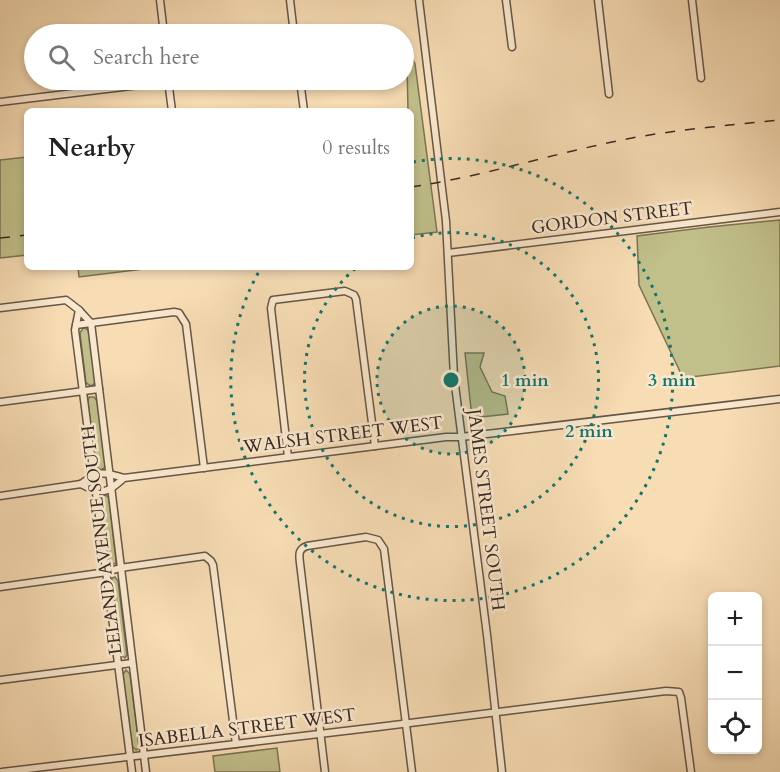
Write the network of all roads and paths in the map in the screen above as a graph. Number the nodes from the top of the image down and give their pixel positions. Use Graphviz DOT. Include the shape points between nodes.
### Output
graph roads {
  1 [pos="160,0"];
  2 [pos="290,0"];
  3 [pos="419,0"];
  4 [pos="506,0"];
  5 [pos="598,0"];
  6 [pos="692,0"];
  7 [pos="163,24"];
  8 [pos="293,24"];
  9 [pos="512,48"];
  10 [pos="701,78"];
  11 [pos="92,90"];
  12 [pos="170,90"];
  13 [pos="301,90"];
  14 [pos="609,94"];
  15 [pos="0,102"];
  16 [pos="172,108"];
  17 [pos="304,108"];
  18 [pos="780,212"];
  19 [pos="448,253"];
  20 [pos="0,308"];
  21 [pos="79,310"];
  22 [pos="91,323"];
  23 [pos="76,324"];
  24 [pos="99,389"];
  25 [pos="83,391"];
  26 [pos="780,399"];
  27 [pos="0,402"];
  28 [pos="461,437"];
  29 [pos="375,446"];
  30 [pos="288,457"];
  31 [pos="204,468"];
  32 [pos="109,473"];
  33 [pos="93,475"];
  34 [pos="124,478"];
  35 [pos="81,484"];
  36 [pos="111,490"];
  37 [pos="96,491"];
  38 [pos="0,496"];
  39 [pos="120,568"];
  40 [pos="107,572"];
  41 [pos="0,587"];
  42 [pos="132,663"];
  43 [pos="118,665"];
  44 [pos="0,680"];
  45 [pos="495,713"];
  46 [pos="406,724"];
  47 [pos="321,734"];
  48 [pos="236,744"];
  49 [pos="144,756"];
  50 [pos="130,757"];
  51 [pos="40,770"];
  52 [pos="2,772"];
  53 [pos="132,772"];
  54 [pos="146,772"];
  55 [pos="326,772"];
  56 [pos="412,772"];
  57 [pos="502,772"];
  58 [pos="691,772"];
  1 -- 7 [label="street"];
  2 -- 8 [label="street"];
  3 -- 19 [label="street, JAMES STREET SOUTH"];
  4 -- 9 [label="street"];
  5 -- 14 [label="street"];
  6 -- 10 [label="street"];
  11 -- 15 [label="street"];
  12 -- 16 [label="street"];
  13 -- 17 [label="street"];
  18 -- 19 [label="street, GORDON STREET"];
  19 -- 28 [label="street, JAMES STREET SOUTH" via="452,354"];
  20 -- 21 [label="street" via="66,300"];
  21 -- 22 [label="street"];
  21 -- 23 [label="street, LELAND AVENUE SOUTH"];
  22 -- 23 [label="street"];
  22 -- 24 [label="street, LELAND AVENUE SOUTH"];
  22 -- 31 [label="street" via="174,312 182,316"];
  23 -- 25 [label="street, LELAND AVENUE SOUTH"];
  24 -- 25 [label="street"];
  24 -- 32 [label="street, LELAND AVENUE SOUTH"];
  25 -- 27 [label="street"];
  25 -- 33 [label="street, LELAND AVENUE SOUTH"];
  26 -- 28 [label="street, WALSH STREET WEST"];
  28 -- 29 [label="street, WALSH STREET WEST"];
  28 -- 45 [label="street, JAMES STREET SOUTH"];
  29 -- 30 [label="street, WALSH STREET WEST"];
  29 -- 30 [label="street" via="354,295 345,291 273,300"];
  30 -- 31 [label="street, WALSH STREET WEST"];
  31 -- 34 [label="street, WALSH STREET WEST"];
  32 -- 33 [label="street, WALSH STREET WEST"];
  32 -- 34 [label="street, WALSH STREET WEST"];
  32 -- 36 [label="street, LELAND AVENUE SOUTH"];
  33 -- 35 [label="street, WALSH STREET WEST"];
  33 -- 37 [label="street, LELAND AVENUE SOUTH"];
  34 -- 36 [label="street"];
  35 -- 37 [label="street"];
  35 -- 38 [label="street, WALSH STREET WEST"];
  36 -- 37 [label="street"];
  36 -- 39 [label="street, LELAND AVENUE SOUTH"];
  37 -- 40 [label="street, LELAND AVENUE SOUTH"];
  39 -- 40 [label="street"];
  39 -- 42 [label="street, LELAND AVENUE SOUTH"];
  39 -- 48 [label="street" via="205,556 211,561"];
  40 -- 41 [label="street"];
  40 -- 43 [label="street, LELAND AVENUE SOUTH"];
  42 -- 43 [label="street"];
  42 -- 49 [label="street, LELAND AVENUE SOUTH"];
  43 -- 44 [label="street"];
  43 -- 50 [label="street, LELAND AVENUE SOUTH"];
  45 -- 46 [label="street, ISABELLA STREET WEST"];
  45 -- 57 [label="street, JAMES STREET SOUTH"];
  45 -- 58 [label="street, ISABELLA STREET WEST" via="679,692"];
  46 -- 47 [label="street, ISABELLA STREET WEST"];
  46 -- 47 [label="street" via="384,549 378,540 366,537 307,546 299,551"];
  46 -- 56 [label="street"];
  47 -- 48 [label="street, ISABELLA STREET WEST"];
  47 -- 55 [label="street"];
  48 -- 49 [label="street, ISABELLA STREET WEST"];
  49 -- 50 [label="street, ISABELLA STREET WEST"];
  49 -- 54 [label="street, LELAND AVENUE SOUTH"];
  50 -- 51 [label="street, ISABELLA STREET WEST"];
  50 -- 53 [label="street, LELAND AVENUE SOUTH"];
  51 -- 52 [label="street, ISABELLA STREET WEST"];
}
